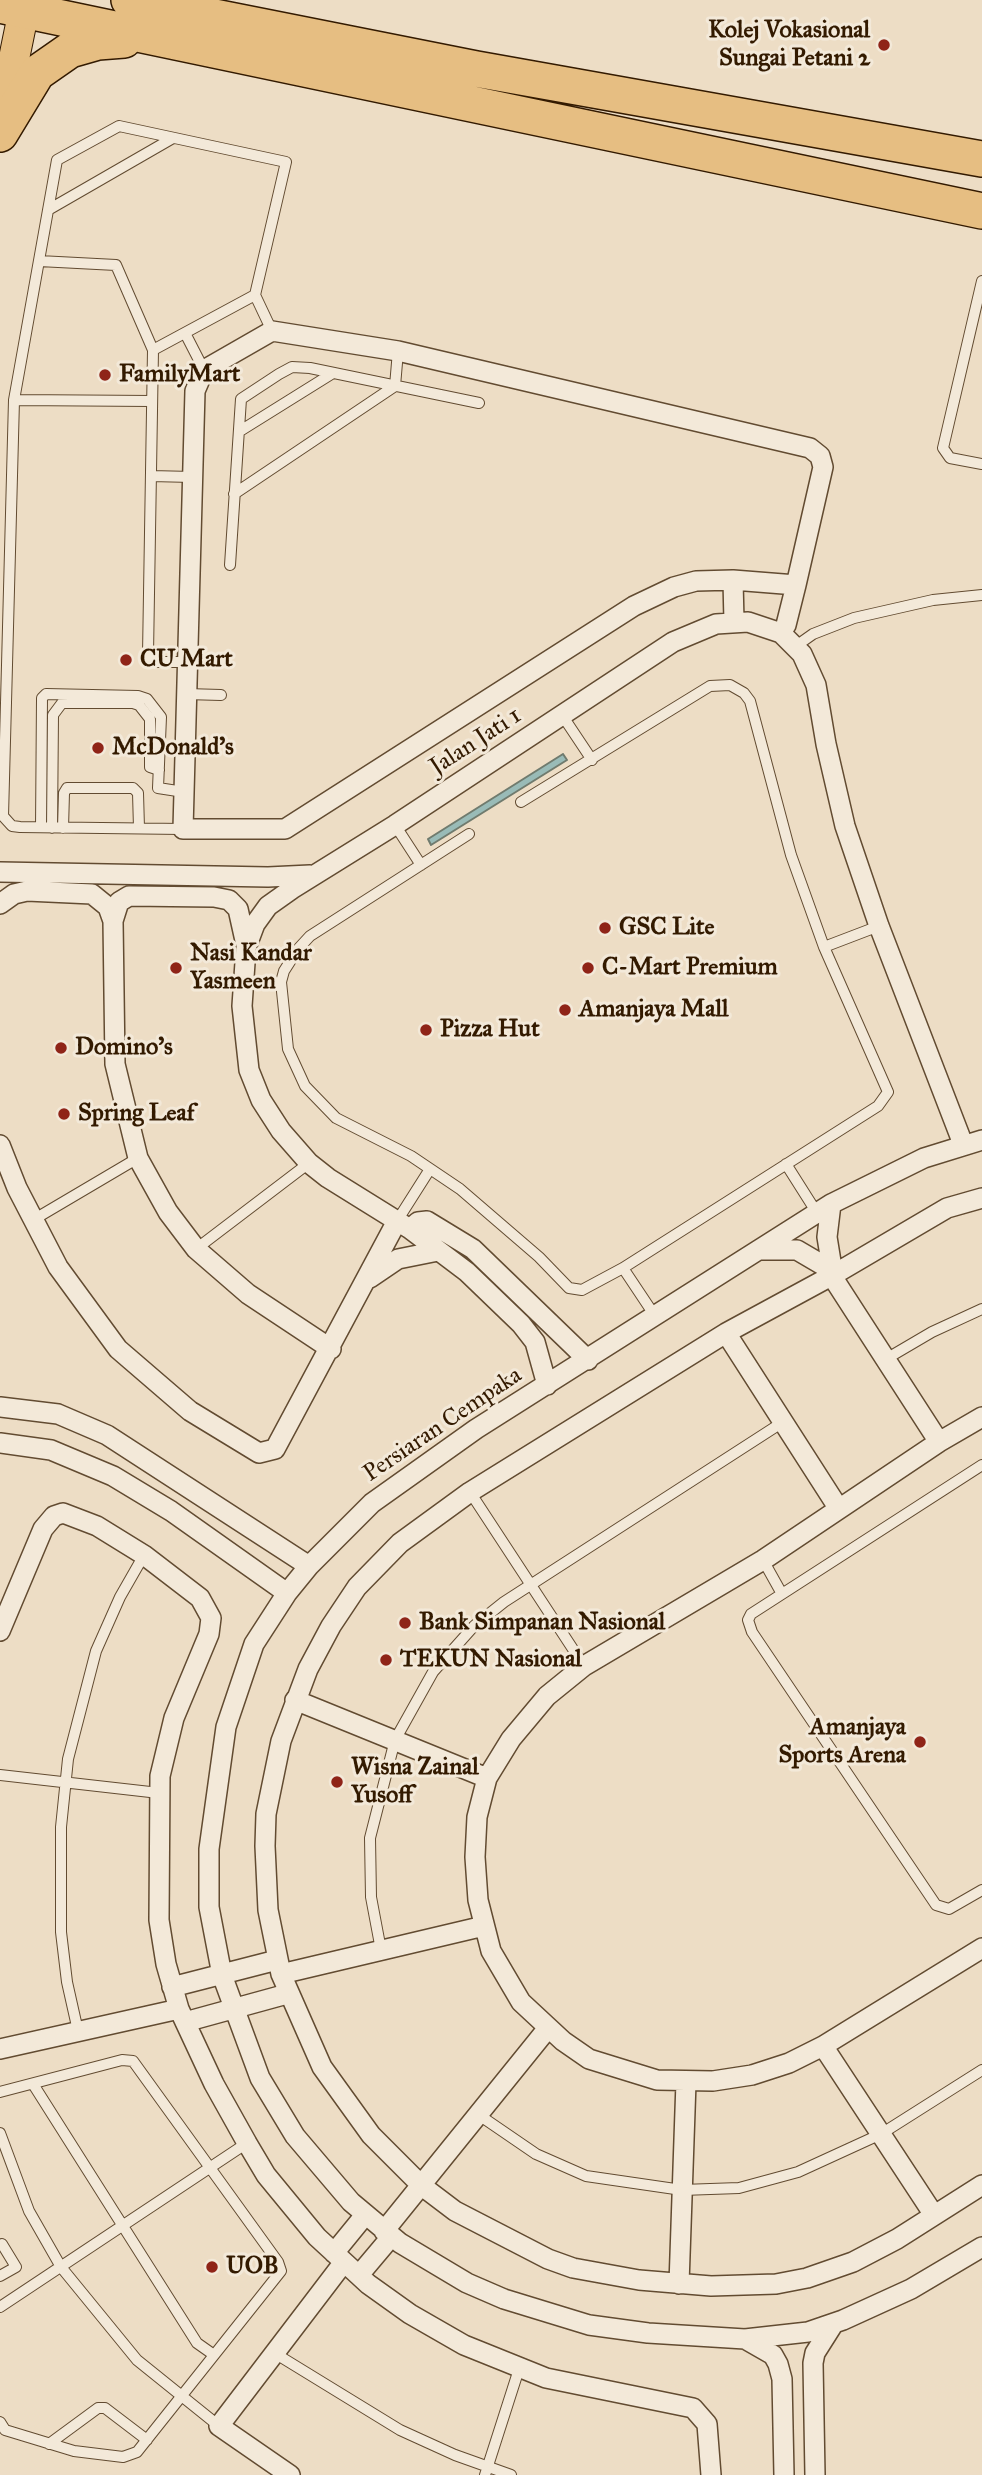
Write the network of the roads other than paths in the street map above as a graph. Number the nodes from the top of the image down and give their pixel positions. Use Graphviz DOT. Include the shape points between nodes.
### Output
graph roads {
  1 [pos="17,5"];
  2 [pos="145,11"];
  3 [pos="0,127"];
  4 [pos="0,134"];
  5 [pos="173,138"];
  6 [pos="929,149"];
  7 [pos="982,159"];
  8 [pos="920,198"];
  9 [pos="48,210"];
  10 [pos="982,211"];
  11 [pos="39,261"];
  12 [pos="982,281"];
  13 [pos="255,295"];
  14 [pos="272,331"];
  15 [pos="185,333"];
  16 [pos="153,350"];
  17 [pos="398,351"];
  18 [pos="204,370"];
  19 [pos="333,373"];
  20 [pos="395,386"];
  21 [pos="14,400"];
  22 [pos="152,401"];
  23 [pos="480,403"];
  24 [pos="240,431"];
  25 [pos="982,464"];
  26 [pos="151,476"];
  27 [pos="192,477"];
  28 [pos="234,494"];
  29 [pos="230,565"];
  30 [pos="733,580"];
  31 [pos="796,586"];
  32 [pos="982,595"];
  33 [pos="734,622"];
  34 [pos="788,639"];
  35 [pos="187,662"];
  36 [pos="186,694"];
  37 [pos="220,695"];
  38 [pos="562,715"];
  39 [pos="592,760"];
  40 [pos="159,770"];
  41 [pos="184,792"];
  42 [pos="521,802"];
  43 [pos="395,825"];
  44 [pos="41,827"];
  45 [pos="57,828"];
  46 [pos="139,828"];
  47 [pos="183,829"];
  48 [pos="469,834"];
  49 [pos="421,865"];
  50 [pos="0,872"];
  51 [pos="315,875"];
  52 [pos="25,882"];
  53 [pos="0,904"];
  54 [pos="113,921"];
  55 [pos="879,926"];
  56 [pos="824,947"];
  57 [pos="246,948"];
  58 [pos="972,1142"];
  59 [pos="0,1145"];
  60 [pos="138,1158"];
  61 [pos="309,1163"];
  62 [pos="786,1164"];
  63 [pos="430,1169"];
  64 [pos="982,1198"];
  65 [pos="824,1208"];
  66 [pos="32,1220"];
  67 [pos="404,1225"];
  68 [pos="196,1249"];
  69 [pos="438,1251"];
  70 [pos="755,1252"];
  71 [pos="623,1268"];
  72 [pos="833,1275"];
  73 [pos="366,1281"];
  74 [pos="982,1309"];
  75 [pos="655,1316"];
  76 [pos="726,1333"];
  77 [pos="331,1349"];
  78 [pos="886,1359"];
  79 [pos="588,1360"];
  80 [pos="547,1385"];
  81 [pos="0,1407"];
  82 [pos="982,1417"];
  83 [pos="783,1422"];
  84 [pos="939,1442"];
  85 [pos="0,1443"];
  86 [pos="982,1465"];
  87 [pos="470,1492"];
  88 [pos="839,1509"];
  89 [pos="144,1555"];
  90 [pos="764,1560"];
  91 [pos="309,1566"];
  92 [pos="531,1583"];
  93 [pos="287,1593"];
  94 [pos="782,1594"];
  95 [pos="0,1631"];
  96 [pos="584,1666"];
  97 [pos="295,1700"];
  98 [pos="395,1741"];
  99 [pos="0,1775"];
  100 [pos="487,1779"];
  101 [pos="66,1782"];
  102 [pos="159,1793"];
  103 [pos="982,1890"];
  104 [pos="484,1926"];
  105 [pos="982,1948"];
  106 [pos="381,1950"];
  107 [pos="279,1967"];
  108 [pos="222,1975"];
  109 [pos="172,1987"];
  110 [pos="287,1994"];
  111 [pos="233,2009"];
  112 [pos="182,2016"];
  113 [pos="548,2028"];
  114 [pos="78,2031"];
  115 [pos="823,2046"];
  116 [pos="0,2049"];
  117 [pos="982,2070"];
  118 [pos="686,2082"];
  119 [pos="33,2084"];
  120 [pos="0,2092"];
  121 [pos="479,2115"];
  122 [pos="0,2133"];
  123 [pos="881,2134"];
  124 [pos="247,2143"];
  125 [pos="208,2169"];
  126 [pos="982,2185"];
  127 [pos="422,2186"];
  128 [pos="682,2190"];
  129 [pos="365,2215"];
  130 [pos="934,2215"];
  131 [pos="123,2226"];
  132 [pos="388,2234"];
  133 [pos="2,2244"];
  134 [pos="982,2247"];
  135 [pos="339,2258"];
  136 [pos="61,2267"];
  137 [pos="0,2276"];
  138 [pos="359,2276"];
  139 [pos="679,2284"];
  140 [pos="0,2307"];
  141 [pos="834,2323"];
  142 [pos="745,2339"];
  143 [pos="276,2354"];
  144 [pos="214,2356"];
  145 [pos="519,2369"];
  146 [pos="180,2398"];
  147 [pos="0,2422"];
  148 [pos="219,2426"];
  149 [pos="147,2440"];
  150 [pos="49,2444"];
  151 [pos="486,2472"];
  152 [pos="290,2475"];
  153 [pos="511,2475"];
  154 [pos="711,2475"];
  155 [pos="784,2475"];
  156 [pos="815,2475"];
  1 -- 2 [label="highway"];
  1 -- 3 [label="main road"];
  2 -- 4 [label="highway" via="98,42 70,50 37,73"];
  2 -- 6 [label="highway"];
  2 -- 8 [label="highway"];
  5 -- 9 [label="lane"];
  5 -- 9 [label="lane" via="119,126 57,160"];
  5 -- 13 [label="lane" via="286,162"];
  6 -- 7 [label="highway"];
  6 -- 8 [label="highway"];
  8 -- 10 [label="highway"];
  9 -- 11 [label="lane"];
  11 -- 16 [label="lane" via="116,265"];
  11 -- 21 [label="lane"];
  12 -- 25 [label="lane" via="943,448 950,458"];
  13 -- 14 [label="lane"];
  13 -- 15 [label="lane"];
  14 -- 17 [label="street"];
  14 -- 18 [label="street"];
  15 -- 16 [label="lane"];
  15 -- 18 [label="lane"];
  16 -- 22 [label="lane"];
  17 -- 20 [label="lane"];
  17 -- 31 [label="street" via="816,451 823,467"];
  18 -- 27 [label="street" via="195,391"];
  19 -- 20 [label="lane"];
  19 -- 24 [label="lane"];
  19 -- 24 [label="lane" via="292,367 279,374 241,399"];
  20 -- 23 [label="lane"];
  20 -- 28 [label="lane"];
  21 -- 22 [label="lane"];
  21 -- 44 [label="lane" via="2,809 12,826"];
  22 -- 26 [label="lane"];
  24 -- 28 [label="lane"];
  26 -- 27 [label="lane"];
  26 -- 35 [label="lane" via="148,654 156,662"];
  27 -- 35 [label="street"];
  28 -- 29 [label="lane"];
  30 -- 31 [label="street"];
  30 -- 33 [label="street"];
  30 -- 47 [label="street" via="696,581 634,606 285,829"];
  31 -- 34 [label="street" via="786,625"];
  32 -- 34 [label="lane" via="933,600"];
  33 -- 34 [label="street, Jalan Jati 1" via="763,624"];
  33 -- 38 [label="street, Jalan Jati 1" via="687,634"];
  34 -- 55 [label="street" via="816,685 845,826"];
  35 -- 36 [label="street"];
  36 -- 37 [label="lane"];
  36 -- 41 [label="street"];
  38 -- 39 [label="lane"];
  38 -- 43 [label="street, Jalan Jati 1"];
  39 -- 42 [label="lane"];
  39 -- 56 [label="lane" via="710,686 730,685 744,693 750,701 791,855"];
  40 -- 41 [label="lane" via="158,788"];
  40 -- 44 [label="lane" via="161,717 147,699 46,694 42,698"];
  40 -- 45 [label="lane" via="150,767 150,719 139,705 62,703 53,715"];
  41 -- 47 [label="street"];
  43 -- 49 [label="lane"];
  43 -- 51 [label="street, Jalan Jati 1"];
  44 -- 45 [label="lane"];
  45 -- 46 [label="lane"];
  45 -- 46 [label="lane" via="67,788 133,788 138,793"];
  46 -- 47 [label="lane"];
  48 -- 49 [label="lane"];
  49 -- 63 [label="lane" via="310,936 281,982 288,1049 305,1086 336,1118"];
  50 -- 52 [label="street"];
  51 -- 52 [label="street"];
  51 -- 57 [label="street, Jalan Jati 1" via="268,906"];
  52 -- 53 [label="street"];
  52 -- 54 [label="street" via="92,894 104,902"];
  54 -- 57 [label="street" via="119,902 129,896 221,898 238,909"];
  54 -- 60 [label="street" via="115,1064"];
  55 -- 56 [label="lane"];
  55 -- 58 [label="street"];
  56 -- 62 [label="lane" via="888,1091 878,1105"];
  57 -- 61 [label="street, Jalan Jati 1" via="242,1006 249,1070 281,1132"];
  58 -- 65 [label="street, Persiaran Cempaka" via="924,1158"];
  59 -- 66 [label="street"];
  60 -- 66 [label="lane"];
  60 -- 68 [label="street" via="168,1212"];
  61 -- 67 [label="street, Jalan Jati 1"];
  61 -- 68 [label="lane"];
  62 -- 65 [label="lane"];
  62 -- 71 [label="lane"];
  63 -- 67 [label="lane"];
  63 -- 71 [label="lane" via="497,1219 569,1288 582,1290"];
  64 -- 72 [label="street" via="947,1208"];
  65 -- 70 [label="street, Persiaran Cempaka"];
  65 -- 72 [label="street"];
  66 -- 77 [label="street" via="67,1283 118,1349 181,1404 254,1451 275,1449"];
  67 -- 69 [label="street, Jalan Jati 1"];
  67 -- 73 [label="street"];
  67 -- 79 [label="street" via="427,1222 473,1249"];
  68 -- 77 [label="street" via="248,1294"];
  69 -- 73 [label="street" via="398,1259"];
  69 -- 80 [label="street, Jalan Jati 1" via="521,1324 535,1342"];
  70 -- 72 [label="street" via="783,1247 797,1250 817,1259"];
  70 -- 75 [label="street, Persiaran Cempaka"];
  71 -- 75 [label="lane"];
  72 -- 76 [label="street"];
  72 -- 78 [label="street"];
  73 -- 77 [label="street"];
  74 -- 78 [label="lane"];
  75 -- 79 [label="street, Persiaran Cempaka"];
  76 -- 83 [label="street"];
  76 -- 87 [label="street"];
  78 -- 84 [label="street"];
  79 -- 80 [label="street, Persiaran Cempaka"];
  80 -- 91 [label="street, Persiaran Cempaka" via="408,1475 372,1503"];
  81 -- 91 [label="street" via="58,1414 107,1435"];
  82 -- 84 [label="street"];
  83 -- 88 [label="street"];
  83 -- 92 [label="lane"];
  84 -- 88 [label="street"];
  85 -- 93 [label="street" via="51,1450 113,1476 172,1511"];
  86 -- 94 [label="lane"];
  87 -- 92 [label="lane"];
  87 -- 97 [label="street" via="400,1543 357,1587 331,1626"];
  88 -- 90 [label="street"];
  89 -- 95 [label="street" via="73,1514 54,1516 43,1529"];
  89 -- 101 [label="lane" via="96,1651"];
  89 -- 102 [label="street" via="201,1598 211,1618 168,1738"];
  90 -- 94 [label="lane"];
  90 -- 96 [label="street"];
  91 -- 93 [label="street, Persiaran Cempaka"];
  92 -- 96 [label="lane"];
  92 -- 98 [label="lane" via="474,1626 433,1672"];
  93 -- 108 [label="street, Persiaran Cempaka" via="254,1644 223,1747 208,1849 209,1907"];
  94 -- 103 [label="lane" via="751,1614 749,1627 936,1905 949,1909"];
  96 -- 100 [label="street" via="547,1696 510,1740"];
  97 -- 98 [label="street"];
  97 -- 107 [label="street" via="266,1814 265,1876"];
  98 -- 100 [label="street"];
  98 -- 106 [label="lane" via="370,1838 371,1897"];
  99 -- 101 [label="lane"];
  100 -- 104 [label="street" via="477,1817 475,1857"];
  101 -- 102 [label="lane"];
  101 -- 114 [label="lane" via="61,1932"];
  102 -- 109 [label="street" via="159,1920"];
  104 -- 106 [label="street"];
  104 -- 113 [label="street" via="503,1975 521,2002"];
  105 -- 115 [label="street"];
  106 -- 107 [label="street"];
  107 -- 108 [label="street"];
  107 -- 110 [label="street"];
  108 -- 109 [label="street"];
  108 -- 111 [label="street, Persiaran Cempaka"];
  109 -- 112 [label="street"];
  110 -- 111 [label="street"];
  110 -- 127 [label="street" via="322,2067 371,2135"];
  111 -- 112 [label="street"];
  111 -- 129 [label="street, Persiaran Cempaka" via="260,2078 295,2136"];
  112 -- 114 [label="street"];
  112 -- 124 [label="street"];
  113 -- 118 [label="street" via="589,2059 624,2072"];
  113 -- 121 [label="street"];
  114 -- 116 [label="street"];
  115 -- 118 [label="street" via="752,2075"];
  115 -- 123 [label="street"];
  117 -- 123 [label="lane"];
  118 -- 128 [label="street"];
  119 -- 120 [label="lane"];
  119 -- 125 [label="lane" via="133,2061"];
  119 -- 131 [label="lane"];
  121 -- 127 [label="street"];
  121 -- 128 [label="lane" via="536,2154 586,2176"];
  122 -- 136 [label="lane" via="29,2211"];
  123 -- 128 [label="lane" via="777,2180 739,2188"];
  123 -- 130 [label="street"];
  124 -- 125 [label="lane"];
  124 -- 135 [label="street" via="291,2208"];
  125 -- 131 [label="lane"];
  125 -- 144 [label="lane" via="281,2271"];
  126 -- 130 [label="street"];
  127 -- 132 [label="street"];
  127 -- 139 [label="street" via="465,2216 548,2259 606,2276"];
  128 -- 139 [label="street"];
  129 -- 132 [label="street, Persiaran Cempaka"];
  129 -- 135 [label="street"];
  130 -- 139 [label="street" via="853,2262 807,2278 743,2287"];
  131 -- 136 [label="lane"];
  131 -- 144 [label="lane" via="198,2343"];
  132 -- 138 [label="street"];
  132 -- 142 [label="street, Persiaran Cempaka" via="467,2283 545,2313 648,2333"];
  133 -- 137 [label="lane" via="16,2267"];
  134 -- 141 [label="street, Persiaran Cempaka" via="891,2300"];
  135 -- 138 [label="street"];
  135 -- 143 [label="street"];
  136 -- 140 [label="lane"];
  136 -- 146 [label="lane" via="137,2360"];
  138 -- 145 [label="street" via="464,2346"];
  141 -- 142 [label="street, Persiaran Cempaka" via="808,2332"];
  141 -- 156 [label="street" via="814,2353"];
  142 -- 155 [label="street" via="779,2364"];
  143 -- 148 [label="street"];
  143 -- 151 [label="lane" via="400,2430"];
  144 -- 146 [label="lane"];
  145 -- 151 [label="lane"];
  145 -- 154 [label="street" via="693,2408 707,2424"];
  146 -- 148 [label="lane"];
  146 -- 149 [label="lane"];
  147 -- 150 [label="lane" via="5,2430"];
  148 -- 152 [label="street"];
  149 -- 150 [label="lane" via="137,2452 123,2457"];
  149 -- 150 [label="lane" via="105,2408 98,2408"];
  151 -- 153 [label="lane"];
}
